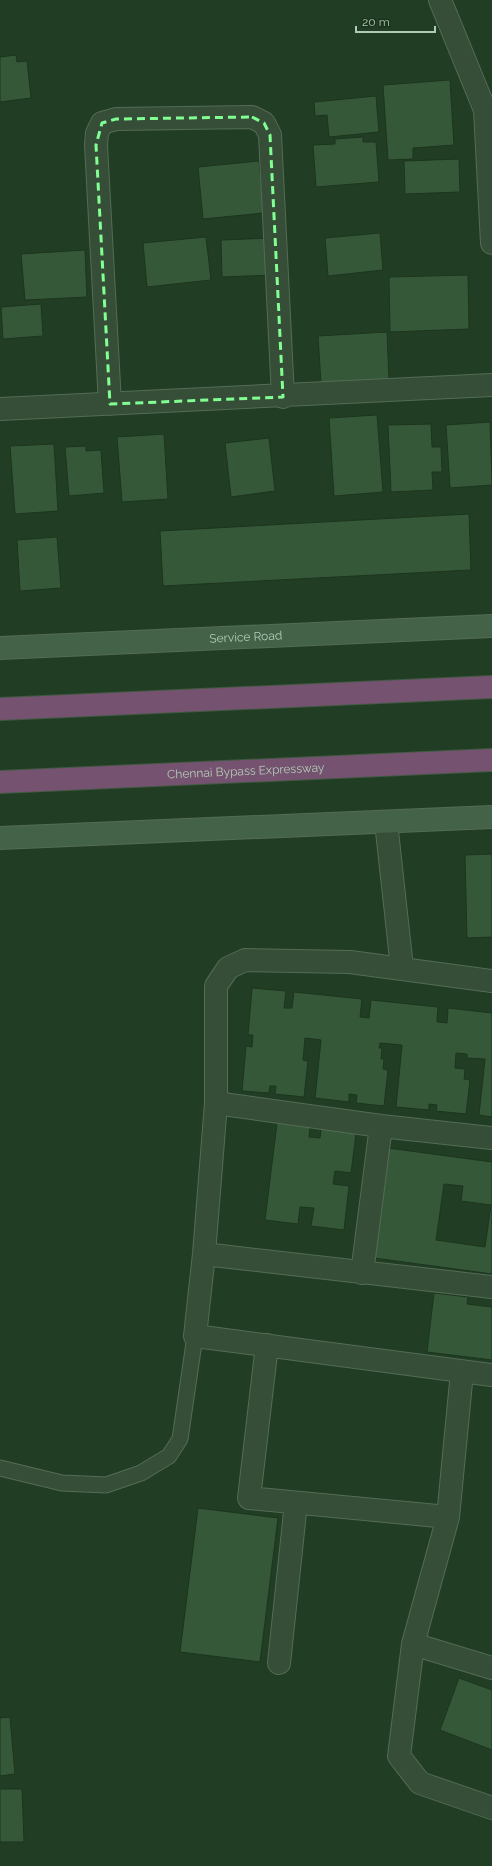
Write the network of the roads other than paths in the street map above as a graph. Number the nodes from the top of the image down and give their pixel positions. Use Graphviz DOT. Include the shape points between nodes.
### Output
graph roads {
  1 [pos="440,0"];
  2 [pos="492,243"];
  3 [pos="492,385"];
  4 [pos="283,397"];
  5 [pos="110,404"];
  6 [pos="0,409"];
  7 [pos="492,626"];
  8 [pos="0,648"];
  9 [pos="492,687"];
  10 [pos="0,709"];
  11 [pos="492,760"];
  12 [pos="0,782"];
  13 [pos="492,817"];
  14 [pos="386,822"];
  15 [pos="0,838"];
  16 [pos="402,968"];
  17 [pos="492,981"];
  18 [pos="216,1103"];
  19 [pos="381,1126"];
  20 [pos="492,1138"];
  21 [pos="204,1254"];
  22 [pos="362,1273"];
  23 [pos="492,1287"];
  24 [pos="195,1336"];
  25 [pos="267,1345"];
  26 [pos="462,1372"];
  27 [pos="492,1375"];
  28 [pos="0,1468"];
  29 [pos="296,1503"];
  30 [pos="448,1517"];
  31 [pos="413,1644"];
  32 [pos="279,1663"];
  33 [pos="492,1668"];
  34 [pos="492,1808"];
  1 -- 2 [label="street" via="485,110"];
  3 -- 4 [label="street"];
  4 -- 5 [label="street"];
  4 -- 5 [label="street" via="270,135 264,123 252,117 116,119 102,123 96,145"];
  5 -- 6 [label="street"];
  7 -- 8 [label="street, Service Road"];
  9 -- 10 [label="highway"];
  11 -- 12 [label="highway, Chennai Bypass Expressway"];
  13 -- 14 [label="street"];
  14 -- 15 [label="street"];
  14 -- 16 [label="street"];
  16 -- 17 [label="street"];
  16 -- 18 [label="street" via="350,962 245,960 228,968 216,986"];
  18 -- 19 [label="street"];
  18 -- 21 [label="street"];
  19 -- 20 [label="street"];
  19 -- 22 [label="street"];
  21 -- 22 [label="street"];
  21 -- 24 [label="street"];
  22 -- 23 [label="street"];
  24 -- 25 [label="street"];
  24 -- 28 [label="lane" via="180,1439 169,1456 141,1473 106,1484 62,1483"];
  25 -- 26 [label="street"];
  25 -- 29 [label="street" via="249,1498"];
  26 -- 27 [label="street"];
  26 -- 30 [label="street"];
  29 -- 30 [label="street"];
  29 -- 32 [label="street"];
  30 -- 31 [label="street"];
  31 -- 33 [label="street"];
  31 -- 34 [label="street" via="399,1756 420,1783"];
}
